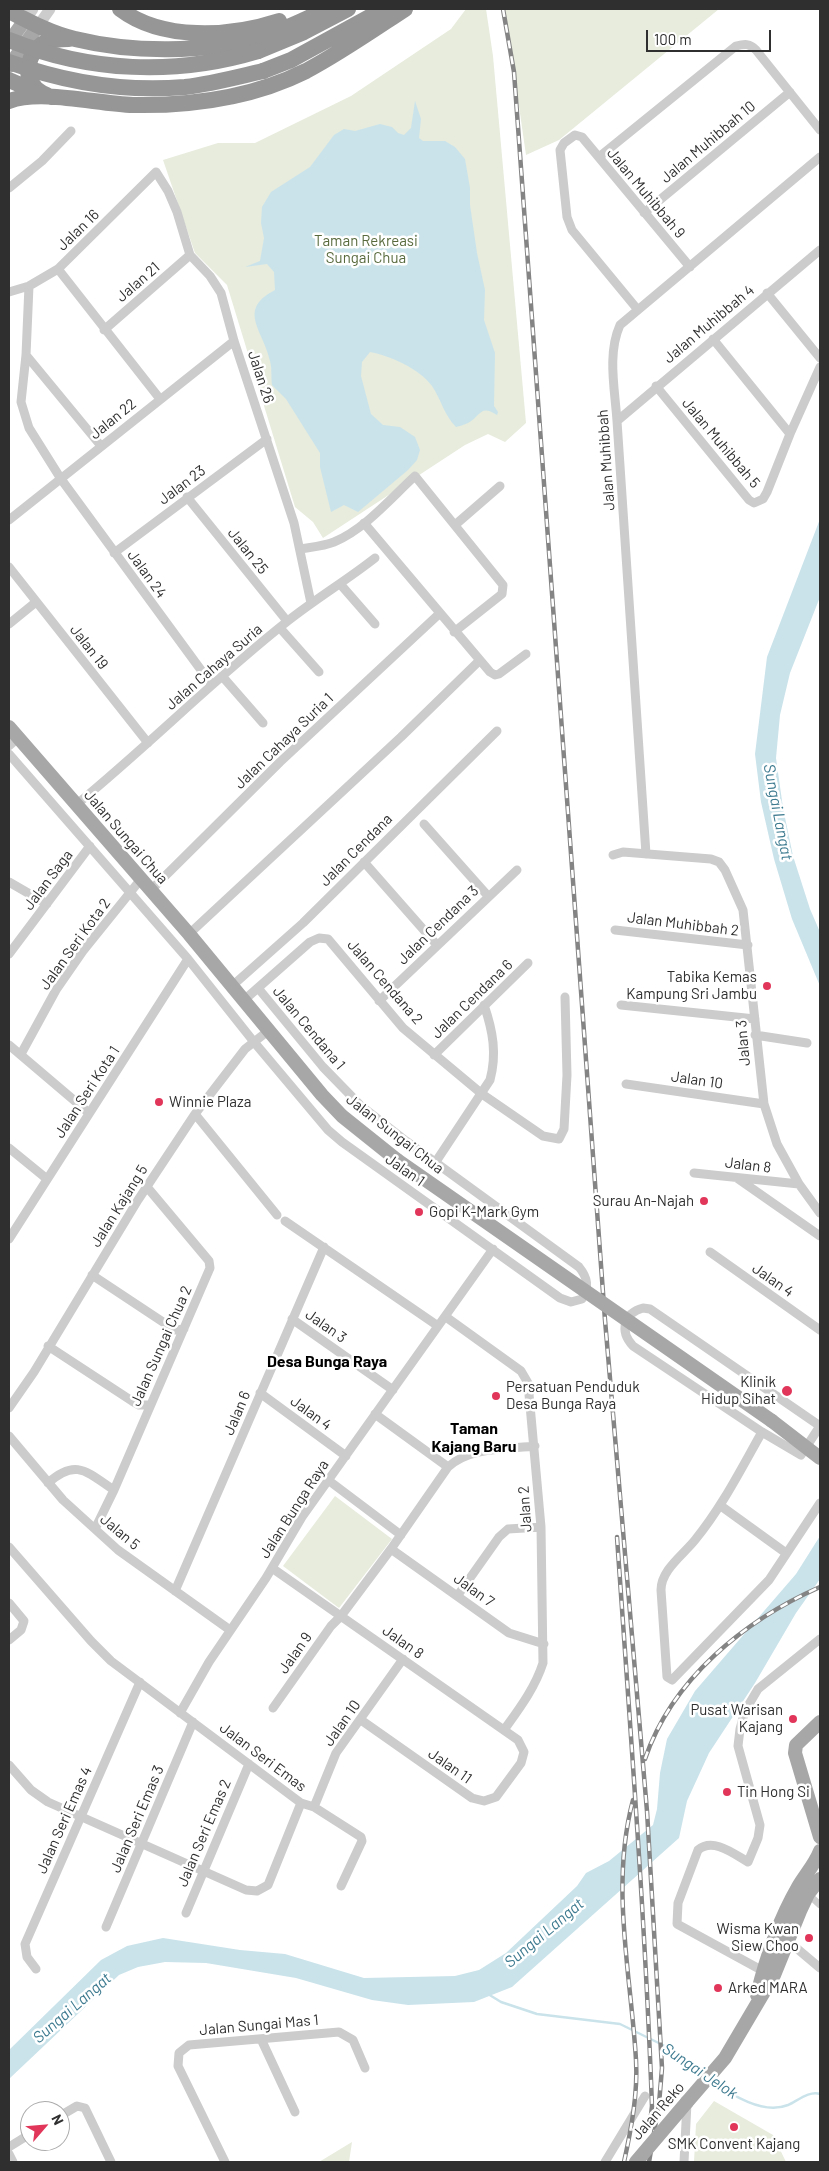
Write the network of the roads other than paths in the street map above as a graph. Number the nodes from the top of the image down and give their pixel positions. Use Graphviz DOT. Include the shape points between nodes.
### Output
graph roads {
  1 [pos="50,9"];
  2 [pos="120,9"];
  3 [pos="318,9"];
  4 [pos="327,9"];
  5 [pos="348,9"];
  6 [pos="384,9"];
  7 [pos="406,9"];
  8 [pos="9,11"];
  9 [pos="32,18"];
  10 [pos="74,39"];
  11 [pos="9,41"];
  12 [pos="9,62"];
  13 [pos="9,66"];
  14 [pos="9,80"];
  15 [pos="790,92"];
  16 [pos="50,97"];
  17 [pos="9,101"];
  18 [pos="820,130"];
  19 [pos="71,131"];
  20 [pos="599,157"];
  21 [pos="820,157"];
  22 [pos="156,172"];
  23 [pos="9,188"];
  24 [pos="644,213"];
  25 [pos="820,250"];
  26 [pos="190,255"];
  27 [pos="690,267"];
  28 [pos="58,269"];
  29 [pos="29,286"];
  30 [pos="9,292"];
  31 [pos="767,293"];
  32 [pos="638,310"];
  33 [pos="104,330"];
  34 [pos="713,339"];
  35 [pos="234,341"];
  36 [pos="26,355"];
  37 [pos="820,358"];
  38 [pos="820,367"];
  39 [pos="656,386"];
  40 [pos="160,399"];
  41 [pos="617,421"];
  42 [pos="790,434"];
  43 [pos="267,439"];
  44 [pos="100,446"];
  45 [pos="61,479"];
  46 [pos="500,486"];
  47 [pos="187,498"];
  48 [pos="9,520"];
  49 [pos="364,523"];
  50 [pos="454,525"];
  51 [pos="300,549"];
  52 [pos="114,553"];
  53 [pos="375,558"];
  54 [pos="9,567"];
  55 [pos="341,585"];
  56 [pos="36,602"];
  57 [pos="310,603"];
  58 [pos="439,614"];
  59 [pos="287,621"];
  60 [pos="9,624"];
  61 [pos="375,624"];
  62 [pos="280,628"];
  63 [pos="454,632"];
  64 [pos="526,654"];
  65 [pos="479,661"];
  66 [pos="319,672"];
  67 [pos="222,676"];
  68 [pos="212,685"];
  69 [pos="263,722"];
  70 [pos="9,727"];
  71 [pos="498,731"];
  72 [pos="13,742"];
  73 [pos="148,743"];
  74 [pos="9,754"];
  75 [pos="76,804"];
  76 [pos="424,824"];
  77 [pos="90,846"];
  78 [pos="646,854"];
  79 [pos="613,855"];
  80 [pos="364,862"];
  81 [pos="517,870"];
  82 [pos="141,879"];
  83 [pos="9,882"];
  84 [pos="151,890"];
  85 [pos="130,892"];
  86 [pos="488,896"];
  87 [pos="47,904"];
  88 [pos="615,930"];
  89 [pos="189,934"];
  90 [pos="437,945"];
  91 [pos="748,945"];
  92 [pos="9,954"];
  93 [pos="188,959"];
  94 [pos="528,962"];
  95 [pos="232,986"];
  96 [pos="258,988"];
  97 [pos="565,996"];
  98 [pos="244,1001"];
  99 [pos="380,1001"];
  100 [pos="484,1005"];
  101 [pos="621,1005"];
  102 [pos="755,1020"];
  103 [pos="268,1031"];
  104 [pos="755,1035"];
  105 [pos="254,1042"];
  106 [pos="807,1043"];
  107 [pos="9,1045"];
  108 [pos="20,1054"];
  109 [pos="434,1055"];
  110 [pos="302,1073"];
  111 [pos="626,1084"];
  112 [pos="290,1085"];
  113 [pos="482,1094"];
  114 [pos="764,1104"];
  115 [pos="89,1113"];
  116 [pos="195,1114"];
  117 [pos="9,1148"];
  118 [pos="435,1163"];
  119 [pos="694,1173"];
  120 [pos="737,1178"];
  121 [pos="47,1179"];
  122 [pos="799,1184"];
  123 [pos="147,1187"];
  124 [pos="820,1212"];
  125 [pos="277,1215"];
  126 [pos="285,1221"];
  127 [pos="820,1236"];
  128 [pos="9,1239"];
  129 [pos="324,1247"];
  130 [pos="494,1250"];
  131 [pos="710,1252"];
  132 [pos="92,1275"];
  133 [pos="560,1298"];
  134 [pos="446,1317"];
  135 [pos="292,1320"];
  136 [pos="438,1326"];
  137 [pos="184,1329"];
  138 [pos="820,1330"];
  139 [pos="48,1346"];
  140 [pos="393,1390"];
  141 [pos="260,1393"];
  142 [pos="150,1406"];
  143 [pos="9,1408"];
  144 [pos="376,1414"];
  145 [pos="820,1426"];
  146 [pos="762,1432"];
  147 [pos="9,1436"];
  148 [pos="534,1446"];
  149 [pos="806,1447"];
  150 [pos="346,1456"];
  151 [pos="820,1458"];
  152 [pos="448,1467"];
  153 [pos="328,1480"];
  154 [pos="48,1483"];
  155 [pos="114,1490"];
  156 [pos="820,1503"];
  157 [pos="720,1506"];
  158 [pos="541,1526"];
  159 [pos="95,1529"];
  160 [pos="401,1535"];
  161 [pos="9,1547"];
  162 [pos="391,1549"];
  163 [pos="786,1553"];
  164 [pos="272,1568"];
  165 [pos="175,1591"];
  166 [pos="458,1595"];
  167 [pos="9,1603"];
  168 [pos="341,1616"];
  169 [pos="230,1630"];
  170 [pos="820,1639"];
  171 [pos="9,1640"];
  172 [pos="544,1644"];
  173 [pos="403,1659"];
  174 [pos="140,1682"];
  175 [pos="273,1708"];
  176 [pos="180,1713"];
  177 [pos="361,1720"];
  178 [pos="193,1722"];
  179 [pos="820,1722"];
  180 [pos="504,1730"];
  181 [pos="518,1740"];
  182 [pos="249,1764"];
  183 [pos="9,1765"];
  184 [pos="301,1803"];
  185 [pos="314,1807"];
  186 [pos="816,1808"];
  187 [pos="79,1818"];
  188 [pos="820,1837"];
  189 [pos="140,1844"];
  190 [pos="820,1851"];
  191 [pos="202,1871"];
  192 [pos="820,1879"];
  193 [pos="341,1886"];
  194 [pos="808,1894"];
  195 [pos="820,1906"];
  196 [pos="186,1913"];
  197 [pos="106,1926"];
  198 [pos="788,1941"];
  199 [pos="820,1968"];
  200 [pos="36,1969"];
  201 [pos="763,1970"];
  202 [pos="754,2005"];
  203 [pos="261,2039"];
  204 [pos="365,2068"];
  205 [pos="645,2096"];
  206 [pos="687,2102"];
  207 [pos="70,2110"];
  208 [pos="295,2112"];
  209 [pos="20,2140"];
  210 [pos="9,2147"];
  211 [pos="9,2154"];
  212 [pos="224,2160"];
  213 [pos="13,2162"];
  214 [pos="111,2162"];
  215 [pos="605,2162"];
  216 [pos="636,2162"];
  217 [pos="684,2162"];
  1 -- 9 [label="street"];
  2 -- 3 [label="highway" via="148,26 188,32 212,32 272,23"];
  4 -- 10 [label="highway" via="273,33 207,46 129,48"];
  5 -- 11 [label="highway, bridge" via="258,51 189,66 152,68 88,64"];
  6 -- 12 [label="highway, bridge" via="291,60 263,71 184,87 107,86 63,78"];
  7 -- 16 [label="highway" via="306,70 262,89 235,96 157,106"];
  8 -- 9 [label="highway"];
  9 -- 10 [label="highway"];
  9 -- 11 [label="main road"];
  9 -- 13 [label="main road"];
  10 -- 16 [label="highway" via="41,45 30,59 28,69 34,87"];
  14 -- 16 [label="highway"];
  15 -- 18 [label="street"];
  15 -- 20 [label="street" via="752,45 736,46"];
  15 -- 24 [label="street, Jalan Muhibbah 10"];
  16 -- 17 [label="highway"];
  19 -- 23 [label="street"];
  20 -- 24 [label="street, Jalan Muhibbah 9"];
  20 -- 32 [label="street, Jalan Muhibbah 9" via="582,137 575,135 560,150 567,216 572,230"];
  21 -- 27 [label="street, Jalan Muhibbah"];
  22 -- 26 [label="street, Jalan 26" via="178,212"];
  22 -- 28 [label="street, Jalan 16"];
  24 -- 27 [label="street, Jalan Muhibbah 9"];
  25 -- 31 [label="street, Jalan Muhibbah 4"];
  26 -- 33 [label="street, Jalan 21"];
  26 -- 35 [label="street, Jalan 26" via="221,293"];
  27 -- 32 [label="street, Jalan Muhibbah"];
  28 -- 29 [label="street, Jalan 16"];
  28 -- 33 [label="street"];
  29 -- 30 [label="street, Jalan 16"];
  29 -- 36 [label="street, Jalan 24"];
  31 -- 34 [label="street, Jalan Muhibbah 4"];
  31 -- 37 [label="street"];
  32 -- 41 [label="street, Jalan Muhibbah" via="620,325 614,338"];
  33 -- 40 [label="street"];
  34 -- 39 [label="street, Jalan Muhibbah 4"];
  34 -- 42 [label="street"];
  35 -- 40 [label="street, Jalan 22"];
  35 -- 43 [label="street, Jalan 26"];
  36 -- 44 [label="street"];
  36 -- 45 [label="street, Jalan 24" via="23,411 33,437"];
  38 -- 42 [label="street"];
  39 -- 41 [label="street, Jalan Muhibbah 4"];
  39 -- 42 [label="street, Jalan Muhibbah 5" via="754,503 767,492"];
  40 -- 44 [label="street, Jalan 22"];
  41 -- 78 [label="street, Jalan Muhibbah"];
  43 -- 47 [label="street, Jalan 23"];
  43 -- 51 [label="street, Jalan 26"];
  44 -- 45 [label="street, Jalan 22"];
  45 -- 48 [label="street, Jalan 22"];
  45 -- 52 [label="street, Jalan 24"];
  46 -- 50 [label="street"];
  47 -- 52 [label="street, Jalan 23"];
  47 -- 59 [label="street, Jalan 25"];
  49 -- 50 [label="street" via="415,476"];
  49 -- 51 [label="street" via="336,541"];
  49 -- 58 [label="street"];
  50 -- 63 [label="street" via="504,588 502,594"];
  51 -- 57 [label="street, Jalan 26"];
  52 -- 68 [label="street, Jalan 24"];
  53 -- 55 [label="street, Jalan Cahaya Suria"];
  54 -- 56 [label="street, Jalan 19"];
  55 -- 57 [label="street, Jalan Cahaya Suria"];
  55 -- 61 [label="street"];
  56 -- 60 [label="street"];
  56 -- 73 [label="street, Jalan 19"];
  57 -- 59 [label="street, Jalan Cahaya Suria"];
  58 -- 63 [label="street"];
  58 -- 84 [label="street, Jalan Cahaya Suria 1" via="280,762"];
  59 -- 62 [label="street, Jalan Cahaya Suria"];
  62 -- 66 [label="street"];
  62 -- 67 [label="street, Jalan Cahaya Suria"];
  63 -- 65 [label="street"];
  64 -- 65 [label="street" via="495,675"];
  65 -- 89 [label="street"];
  67 -- 68 [label="street, Jalan Cahaya Suria"];
  67 -- 69 [label="street"];
  68 -- 73 [label="street, Jalan Cahaya Suria"];
  70 -- 72 [label="main road, Jalan Sungai Chua"];
  71 -- 80 [label="street, Jalan Cendana"];
  72 -- 75 [label="main road, Jalan Sungai Chua"];
  73 -- 75 [label="street, Jalan Cahaya Suria"];
  74 -- 77 [label="street, Jalan 1"];
  75 -- 82 [label="main road, Jalan Sungai Chua"];
  76 -- 86 [label="street"];
  77 -- 85 [label="street, Jalan 1"];
  77 -- 87 [label="street, Jalan Saga"];
  78 -- 79 [label="street" via="623,852"];
  78 -- 91 [label="street, Jalan 3" via="719,862 744,910"];
  80 -- 90 [label="street"];
  80 -- 95 [label="street, Jalan Cendana"];
  81 -- 86 [label="street, Jalan Cendana 3"];
  82 -- 84 [label="main road, Jalan Sungai Chua"];
  82 -- 85 [label="street, Jalan Seri Kota 2"];
  83 -- 87 [label="street"];
  84 -- 89 [label="main road, Jalan Sungai Chua"];
  85 -- 93 [label="street, Jalan 1"];
  85 -- 108 [label="street, Jalan Seri Kota 2" via="83,951"];
  86 -- 90 [label="street, Jalan Cendana 3"];
  87 -- 92 [label="street, Jalan Saga"];
  88 -- 91 [label="street, Jalan Muhibbah 2"];
  89 -- 95 [label="main road, Jalan Sungai Chua"];
  90 -- 99 [label="street, Jalan Cendana 3"];
  91 -- 102 [label="street, Jalan 3"];
  93 -- 105 [label="street, Jalan 1"];
  93 -- 115 [label="street, Jalan Seri Kota 1"];
  94 -- 100 [label="street, Jalan Cendana 6"];
  95 -- 98 [label="main road, Jalan Sungai Chua"];
  96 -- 98 [label="street"];
  96 -- 99 [label="street, Jalan Cendana 2" via="310,942 323,938 332,942"];
  96 -- 118 [label="street, Jalan Cendana 1" via="343,1090"];
  97 -- 113 [label="street, Jalan Cendana 2" via="567,1075 564,1130 559,1139 543,1136"];
  98 -- 103 [label="main road, Jalan Sungai Chua"];
  99 -- 109 [label="street, Jalan Cendana 2" via="403,1028"];
  100 -- 109 [label="street, Jalan Cendana 6"];
  100 -- 113 [label="street" via="494,1050 494,1066"];
  101 -- 102 [label="street"];
  102 -- 104 [label="street, Jalan 3"];
  103 -- 105 [label="street, Jalan Kajang 5"];
  103 -- 110 [label="main road, Jalan Sungai Chua"];
  104 -- 106 [label="street"];
  104 -- 114 [label="street, Jalan 3"];
  105 -- 112 [label="street, Jalan 1"];
  105 -- 116 [label="street, Jalan Kajang 5"];
  107 -- 108 [label="street"];
  108 -- 115 [label="street"];
  109 -- 113 [label="street, Jalan Cendana 2"];
  110 -- 112 [label="street"];
  110 -- 149 [label="main road, Jalan Sungai Chua, bridge" via="342,1116 397,1160"];
  111 -- 114 [label="street, Jalan 10"];
  112 -- 130 [label="street, Jalan 1" via="342,1142"];
  113 -- 118 [label="street"];
  114 -- 122 [label="street, Jalan 3" via="778,1144"];
  115 -- 121 [label="street, Jalan Seri Kota 1"];
  116 -- 123 [label="street, Jalan Kajang 5"];
  116 -- 125 [label="street"];
  117 -- 121 [label="street"];
  118 -- 133 [label="street, Jalan Cendana 1" via="579,1267 587,1280 582,1299 571,1302"];
  119 -- 120 [label="street, Jalan 8"];
  120 -- 122 [label="street, Jalan 8"];
  120 -- 127 [label="street"];
  121 -- 128 [label="street, Jalan Seri Kota 1"];
  122 -- 124 [label="street, Jalan 3"];
  123 -- 132 [label="street, Jalan Kajang 5"];
  123 -- 137 [label="street, Jalan Sungai Chua 2" via="209,1261 210,1268"];
  126 -- 129 [label="street"];
  129 -- 135 [label="street, Jalan 6"];
  129 -- 136 [label="street"];
  130 -- 133 [label="street, Jalan 1"];
  130 -- 134 [label="street, Jalan Bunga Raya"];
  131 -- 138 [label="street, Jalan 4"];
  132 -- 137 [label="street" via="175,1330"];
  132 -- 139 [label="street, Jalan Kajang 5"];
  134 -- 136 [label="street, Jalan Bunga Raya"];
  134 -- 148 [label="street, Jalan 2" via="521,1371 528,1383"];
  135 -- 140 [label="street, Jalan 3"];
  135 -- 141 [label="street, Jalan 6"];
  136 -- 140 [label="street, Jalan Bunga Raya"];
  137 -- 142 [label="street, Jalan Sungai Chua 2"];
  139 -- 142 [label="street" via="132,1401"];
  139 -- 143 [label="street, Jalan Kajang 5"];
  140 -- 144 [label="street, Jalan Bunga Raya"];
  141 -- 150 [label="street, Jalan 4"];
  141 -- 165 [label="street, Jalan 6"];
  142 -- 155 [label="street, Jalan Sungai Chua 2"];
  144 -- 150 [label="street, Jalan Bunga Raya"];
  144 -- 152 [label="street"];
  145 -- 146 [label="street" via="650,1309 637,1309 626,1319 624,1328 628,1341"];
  145 -- 149 [label="street"];
  146 -- 149 [label="street" via="801,1455"];
  146 -- 157 [label="street"];
  147 -- 154 [label="street, Jalan 5"];
  148 -- 152 [label="street" via="475,1453 459,1458"];
  148 -- 158 [label="street, Jalan 2"];
  149 -- 151 [label="main road, Jalan Sungai Chua"];
  150 -- 153 [label="street, Jalan Bunga Raya"];
  152 -- 160 [label="street"];
  153 -- 160 [label="street"];
  153 -- 164 [label="street, Jalan Bunga Raya"];
  154 -- 155 [label="street" via="73,1468"];
  154 -- 159 [label="street, Jalan 5"];
  155 -- 159 [label="street, Jalan Sungai Chua 2"];
  156 -- 163 [label="street"];
  157 -- 163 [label="street"];
  157 -- 163 [label="street" via="661,1583 666,1672 672,1680 768,1580"];
  158 -- 166 [label="street" via="508,1529"];
  158 -- 172 [label="street, Jalan 2"];
  159 -- 165 [label="street, Jalan 5" via="118,1550"];
  160 -- 162 [label="street"];
  161 -- 174 [label="street, Jalan Seri Emas" via="91,1641 111,1661"];
  162 -- 166 [label="street, Jalan 7"];
  162 -- 168 [label="street"];
  164 -- 168 [label="street, Jalan 8"];
  164 -- 169 [label="street, Jalan Bunga Raya"];
  165 -- 169 [label="street, Jalan 5"];
  166 -- 172 [label="street, Jalan 7" via="509,1633"];
  167 -- 171 [label="street" via="24,1621 21,1630"];
  168 -- 173 [label="street, Jalan 8"];
  168 -- 175 [label="street, Jalan 9"];
  169 -- 176 [label="street, Jalan Bunga Raya"];
  170 -- 201 [label="street" via="758,1690 745,1711 738,1746 760,1825 748,1862 718,1846 705,1846 698,1850 678,1903 677,1924"];
  172 -- 180 [label="street, Jalan 2" via="539,1677"];
  173 -- 177 [label="street, Jalan 10"];
  173 -- 180 [label="street, Jalan 8"];
  174 -- 176 [label="street, Jalan Seri Emas"];
  174 -- 187 [label="street, Jalan Seri Emas 4"];
  176 -- 178 [label="street, Jalan Seri Emas"];
  177 -- 181 [label="street, Jalan 11" via="472,1798 484,1801 496,1797 521,1764 524,1752"];
  177 -- 185 [label="street, Jalan 10" via="336,1753"];
  178 -- 182 [label="street, Jalan Seri Emas"];
  178 -- 189 [label="street, Jalan Seri Emas 3"];
  179 -- 186 [label="main road" via="796,1745 795,1753"];
  180 -- 181 [label="street, Jalan 8"];
  182 -- 184 [label="street, Jalan Seri Emas"];
  182 -- 191 [label="street, Jalan Seri Emas 2"];
  183 -- 187 [label="street" via="40,1797"];
  184 -- 185 [label="street, Jalan Seri Emas"];
  184 -- 191 [label="street" via="268,1885 257,1891 246,1890"];
  185 -- 193 [label="street, Jalan Seri Emas" via="362,1841"];
  186 -- 188 [label="main road"];
  187 -- 189 [label="street"];
  187 -- 200 [label="street, Jalan Seri Emas 4" via="25,1944 27,1957"];
  189 -- 191 [label="street"];
  189 -- 197 [label="street, Jalan Seri Emas 3"];
  190 -- 201 [label="main road, Jalan Reko" via="798,1888"];
  191 -- 196 [label="street, Jalan Seri Emas 2"];
  192 -- 194 [label="main road, Jalan Reko"];
  194 -- 195 [label="street"];
  194 -- 198 [label="main road, Jalan Reko"];
  198 -- 199 [label="street"];
  198 -- 202 [label="main road, Jalan Reko" via="774,1975"];
  201 -- 202 [label="main road, Jalan Reko"];
  202 -- 206 [label="main road, Jalan Reko" via="724,2058"];
  203 -- 204 [label="street, Jalan Sungai Mas 1" via="339,2032 353,2040"];
  203 -- 208 [label="street"];
  203 -- 212 [label="street, Jalan Sungai Mas 1" via="189,2045 179,2053 178,2066"];
  205 -- 215 [label="street"];
  206 -- 216 [label="main road, Jalan Reko, bridge"];
  206 -- 217 [label="street"];
  207 -- 214 [label="street" via="77,2106 85,2108"];
  209 -- 210 [label="street"];
  211 -- 213 [label="street"];
}
